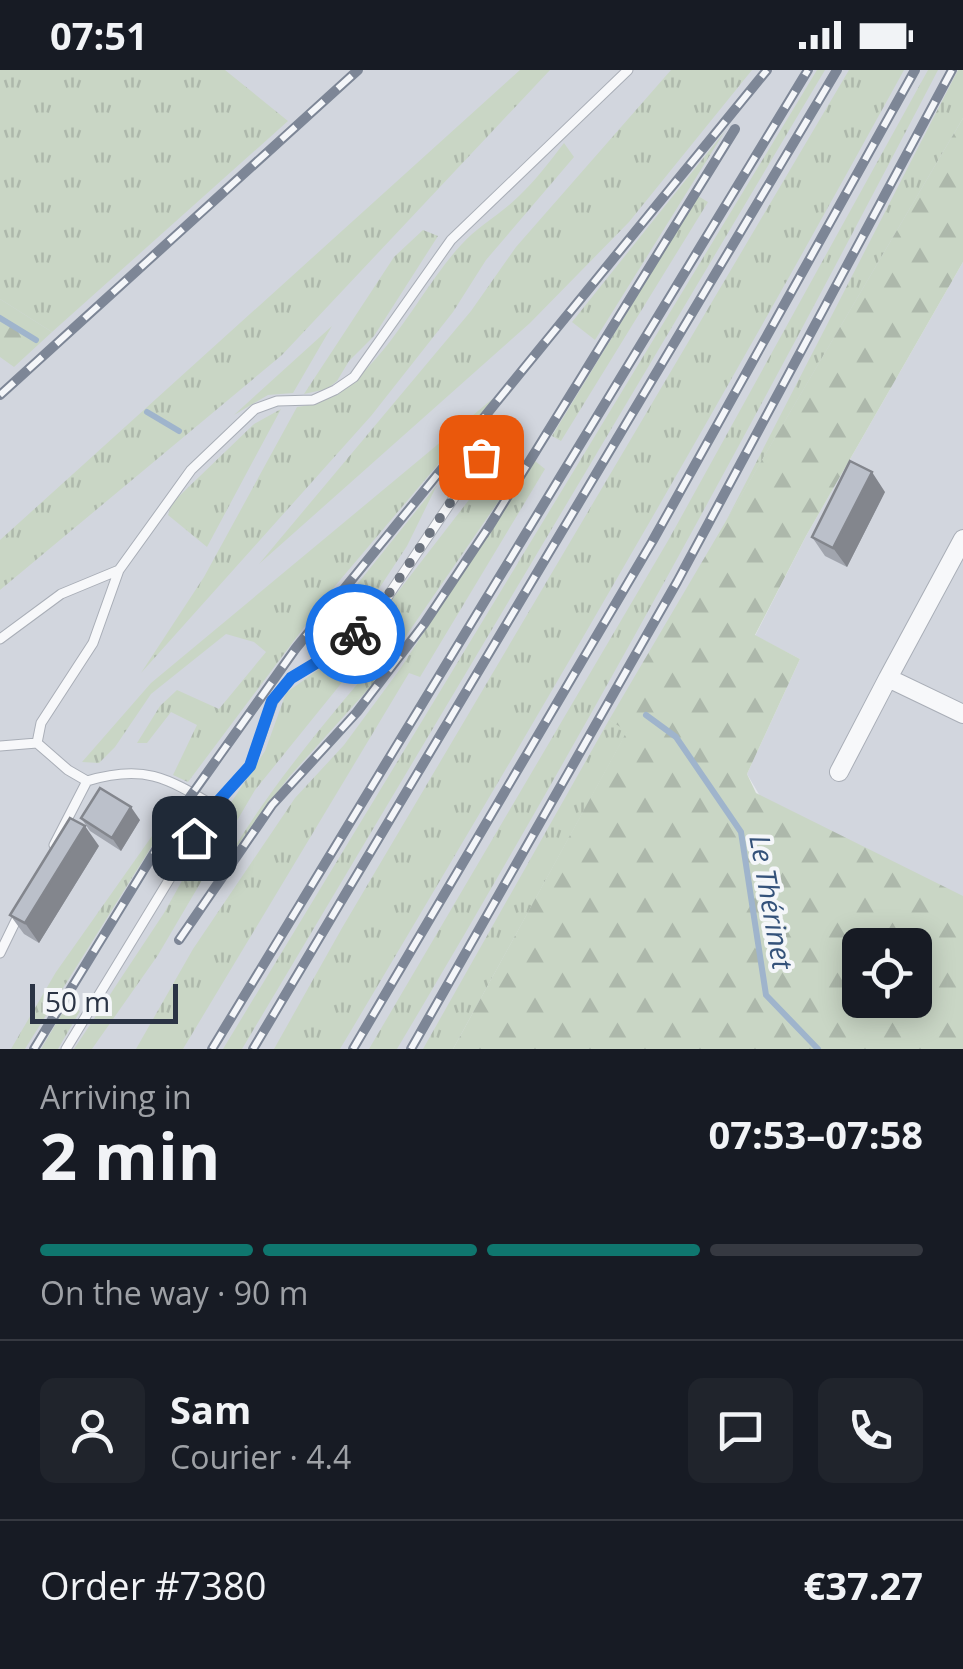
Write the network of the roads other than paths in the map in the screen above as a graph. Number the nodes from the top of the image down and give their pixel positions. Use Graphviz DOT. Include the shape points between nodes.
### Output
graph roads {
  1 [pos="628,70"];
  2 [pos="502,426"];
  3 [pos="963,539"];
  4 [pos="119,570"];
  5 [pos="0,639"];
  6 [pos="888,678"];
  7 [pos="963,714"];
  8 [pos="37,743"];
  9 [pos="0,746"];
  10 [pos="839,772"];
  11 [pos="87,781"];
  12 [pos="214,806"];
  13 [pos="48,857"];
  14 [pos="22,908"];
  15 [pos="0,954"];
  16 [pos="66,1049"];
  1 -- 4 [label="lane" via="451,240 354,377 313,400 256,409 191,470"];
  2 -- 12 [label="lane" via="378,610 341,648 291,678 272,701 250,766"];
  3 -- 6 [label="street"];
  4 -- 5 [label="lane" via="61,594"];
  4 -- 8 [label="lane" via="93,642 40,723"];
  6 -- 7 [label="street"];
  6 -- 10 [label="street"];
  8 -- 9 [label="lane"];
  8 -- 11 [label="lane"];
  11 -- 12 [label="lane" via="117,772 149,775"];
  11 -- 13 [label="lane"];
  12 -- 16 [label="lane"];
  14 -- 15 [label="lane"];
}
